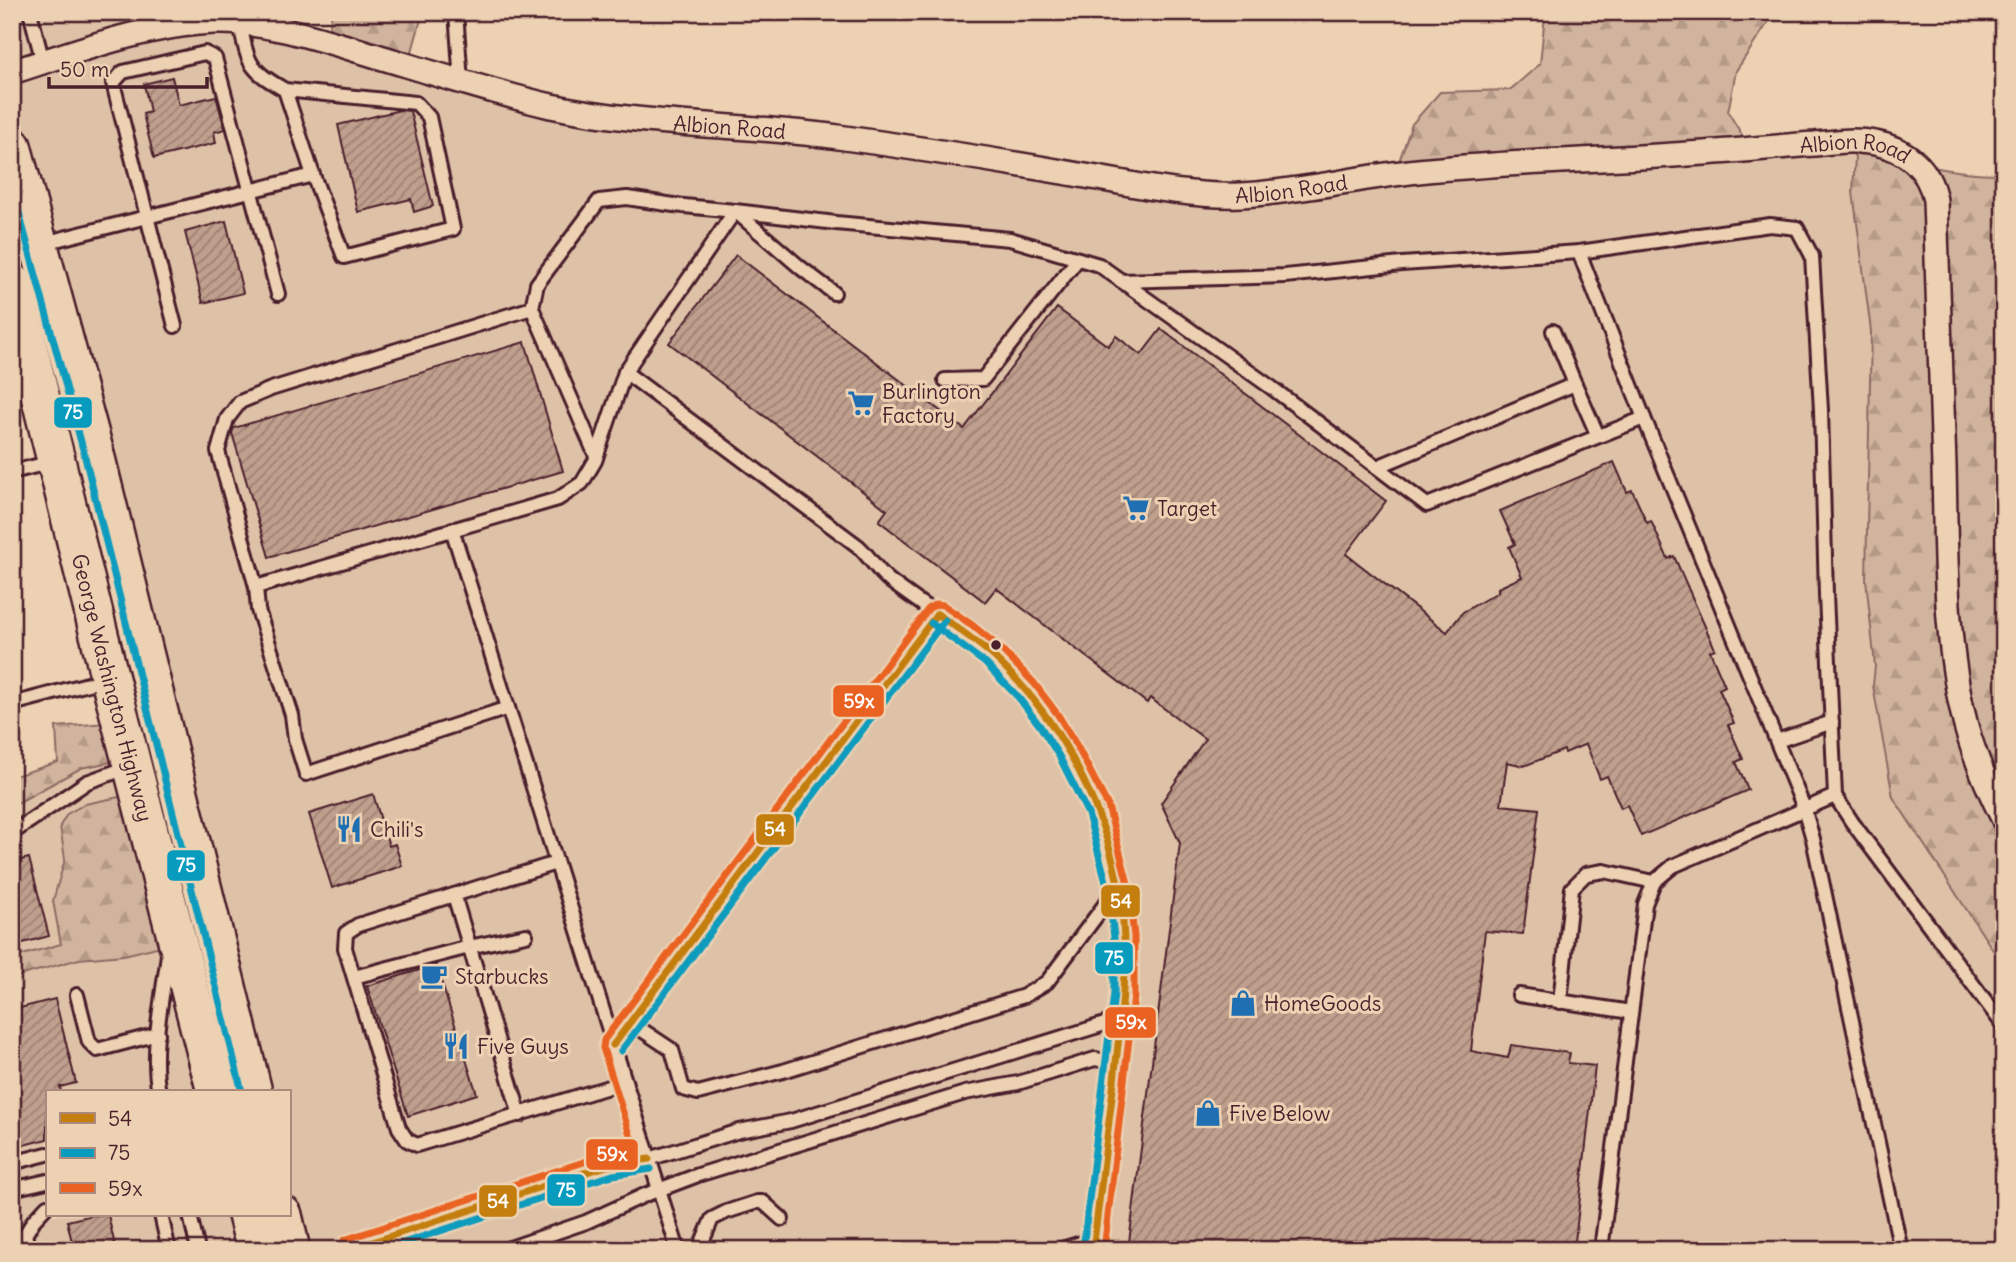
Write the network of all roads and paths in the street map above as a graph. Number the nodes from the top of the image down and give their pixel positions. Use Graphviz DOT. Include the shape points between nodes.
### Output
graph roads {
  1 [pos="30,12"];
  2 [pos="456,12"];
  3 [pos="240,23"];
  4 [pos="43,62"];
  5 [pos="12,72"];
  6 [pos="461,82"];
  7 [pos="285,90"];
  8 [pos="12,146"];
  9 [pos="313,175"];
  10 [pos="251,191"];
  11 [pos="735,211"];
  12 [pos="148,217"];
  13 [pos="40,244"];
  14 [pos="1579,252"];
  15 [pos="1078,259"];
  16 [pos="1121,281"];
  17 [pos="834,293"];
  18 [pos="278,294"];
  19 [pos="14,296"];
  20 [pos="532,308"];
  21 [pos="175,326"];
  22 [pos="1553,331"];
  23 [pos="625,372"];
  24 [pos="945,380"];
  25 [pos="1575,384"];
  26 [pos="1643,418"];
  27 [pos="1598,436"];
  28 [pos="596,456"];
  29 [pos="56,462"];
  30 [pos="1377,467"];
  31 [pos="12,472"];
  32 [pos="452,529"];
  33 [pos="256,587"];
  34 [pos="937,614"];
  35 [pos="110,678"];
  36 [pos="12,704"];
  37 [pos="508,708"];
  38 [pos="1832,722"];
  39 [pos="1777,741"];
  40 [pos="132,766"];
  41 [pos="1835,796"];
  42 [pos="1804,808"];
  43 [pos="2004,820"];
  44 [pos="12,833"];
  45 [pos="556,863"];
  46 [pos="1654,882"];
  47 [pos="1118,887"];
  48 [pos="454,895"];
  49 [pos="172,919"];
  50 [pos="526,935"];
  51 [pos="469,947"];
  52 [pos="354,976"];
  53 [pos="76,995"];
  54 [pos="1519,995"];
  55 [pos="1560,1002"];
  56 [pos="1631,1013"];
  57 [pos="1121,1018"];
  58 [pos="630,1022"];
  59 [pos="2004,1026"];
  60 [pos="158,1034"];
  61 [pos="613,1045"];
  62 [pos="1116,1063"];
  63 [pos="625,1082"];
  64 [pos="159,1090"];
  65 [pos="215,1090"];
  66 [pos="253,1090"];
  67 [pos="520,1115"];
  68 [pos="46,1154"];
  69 [pos="649,1159"];
  70 [pos="12,1163"];
  71 [pos="46,1181"];
  72 [pos="12,1189"];
  73 [pos="659,1189"];
  74 [pos="46,1207"];
  75 [pos="161,1216"];
  76 [pos="190,1216"];
  77 [pos="247,1216"];
  78 [pos="283,1216"];
  79 [pos="782,1219"];
  80 [pos="1094,1244"];
  81 [pos="699,1247"];
  82 [pos="29,1250"];
  83 [pos="169,1250"];
  84 [pos="198,1250"];
  85 [pos="256,1250"];
  86 [pos="291,1250"];
  87 [pos="347,1250"];
  88 [pos="504,1250"];
  89 [pos="678,1250"];
  90 [pos="1058,1250"];
  91 [pos="1601,1250"];
  92 [pos="1901,1250"];
  1 -- 4 [label="lane"];
  2 -- 6 [label="lane"];
  3 -- 4 [label="street, Albion Road" via="180,26 97,44"];
  3 -- 6 [label="street, Albion Road" via="309,36"];
  3 -- 7 [label="lane" via="252,66"];
  4 -- 5 [label="street, Albion Road"];
  6 -- 43 [label="street, Albion Road" via="586,112 813,134 1203,194 1266,193 1458,167 1821,144 1864,142 1903,153 1923,169 1935,200 1952,650 1966,727"];
  7 -- 9 [label="lane"];
  7 -- 9 [label="lane" via="416,103 429,117 453,229 344,257"];
  8 -- 13 [label="main road, George Washington Highway"];
  9 -- 10 [label="lane"];
  10 -- 12 [label="lane"];
  10 -- 12 [label="lane" via="215,58 205,53 123,72 113,83"];
  10 -- 18 [label="lane"];
  11 -- 15 [label="lane" via="1010,239"];
  11 -- 17 [label="lane"];
  11 -- 20 [label="lane" via="626,198 599,201 537,284"];
  11 -- 23 [label="lane"];
  12 -- 13 [label="lane"];
  12 -- 21 [label="lane"];
  13 -- 66 [label="main road, George Washington Highway"];
  14 -- 16 [label="lane" via="1285,276"];
  14 -- 26 [label="lane"];
  14 -- 38 [label="lane" via="1770,225 1797,228 1812,256"];
  15 -- 16 [label="lane" via="1099,265"];
  15 -- 24 [label="lane" via="984,379"];
  16 -- 30 [label="lane"];
  19 -- 29 [label="main road, George Washington Highway"];
  20 -- 28 [label="lane"];
  20 -- 33 [label="lane" via="271,388 240,402 227,419 218,451"];
  22 -- 25 [label="lane"];
  23 -- 28 [label="lane"];
  23 -- 34 [label="lane" via="858,546 887,579"];
  25 -- 27 [label="lane"];
  25 -- 30 [label="lane"];
  26 -- 27 [label="lane"];
  26 -- 39 [label="lane"];
  27 -- 30 [label="lane" via="1427,505"];
  28 -- 32 [label="lane" via="582,483 558,499"];
  29 -- 31 [label="lane"];
  29 -- 35 [label="main road, George Washington Highway"];
  32 -- 33 [label="lane"];
  32 -- 37 [label="lane"];
  33 -- 37 [label="lane" via="258,610 306,774"];
  34 -- 47 [label="lane" via="992,655 1049,720 1098,810"];
  34 -- 58 [label="lane"];
  35 -- 36 [label="lane"];
  35 -- 40 [label="main road, George Washington Highway"];
  37 -- 45 [label="lane"];
  38 -- 39 [label="lane"];
  38 -- 41 [label="lane"];
  39 -- 42 [label="lane"];
  40 -- 44 [label="lane" via="87,782"];
  40 -- 49 [label="main road, George Washington Highway"];
  41 -- 42 [label="lane"];
  41 -- 59 [label="lane"];
  42 -- 46 [label="lane" via="1680,862"];
  42 -- 92 [label="lane"];
  45 -- 48 [label="lane"];
  45 -- 61 [label="lane"];
  46 -- 55 [label="lane" via="1604,871 1586,874 1572,888"];
  46 -- 56 [label="lane" via="1645,904"];
  47 -- 57 [label="lane" via="1124,936"];
  47 -- 58 [label="lane" via="1047,982 1024,996 783,1071 698,1093 683,1089 672,1050"];
  48 -- 51 [label="lane"];
  48 -- 52 [label="lane" via="358,925 346,933 345,948"];
  49 -- 60 [label="lane"];
  49 -- 65 [label="main road, George Washington Highway"];
  50 -- 51 [label="lane"];
  51 -- 52 [label="lane"];
  51 -- 67 [label="lane"];
  52 -- 67 [label="lane" via="407,1140 417,1145"];
  53 -- 60 [label="lane" via="89,1042 97,1050"];
  54 -- 55 [label="lane"];
  55 -- 56 [label="lane"];
  56 -- 91 [label="lane"];
  57 -- 62 [label="lane"];
  57 -- 69 [label="lane" via="791,1121 739,1131"];
  58 -- 61 [label="lane"];
  60 -- 64 [label="lane"];
  61 -- 63 [label="lane"];
  62 -- 73 [label="lane" via="1095,1059 1018,1083 965,1093"];
  62 -- 80 [label="lane"];
  63 -- 67 [label="lane"];
  63 -- 69 [label="lane"];
  68 -- 70 [label="lane"];
  69 -- 73 [label="lane"];
  69 -- 87 [label="lane" via="601,1168"];
  71 -- 72 [label="lane"];
  73 -- 88 [label="lane" via="594,1219"];
  73 -- 89 [label="lane"];
  74 -- 82 [label="lane" via="25,1235"];
  75 -- 83 [label="lane"];
  76 -- 84 [label="lane"];
  77 -- 85 [label="main road"];
  78 -- 86 [label="main road"];
  79 -- 81 [label="lane" via="763,1202 726,1212 712,1219"];
  80 -- 90 [label="lane"];
}
